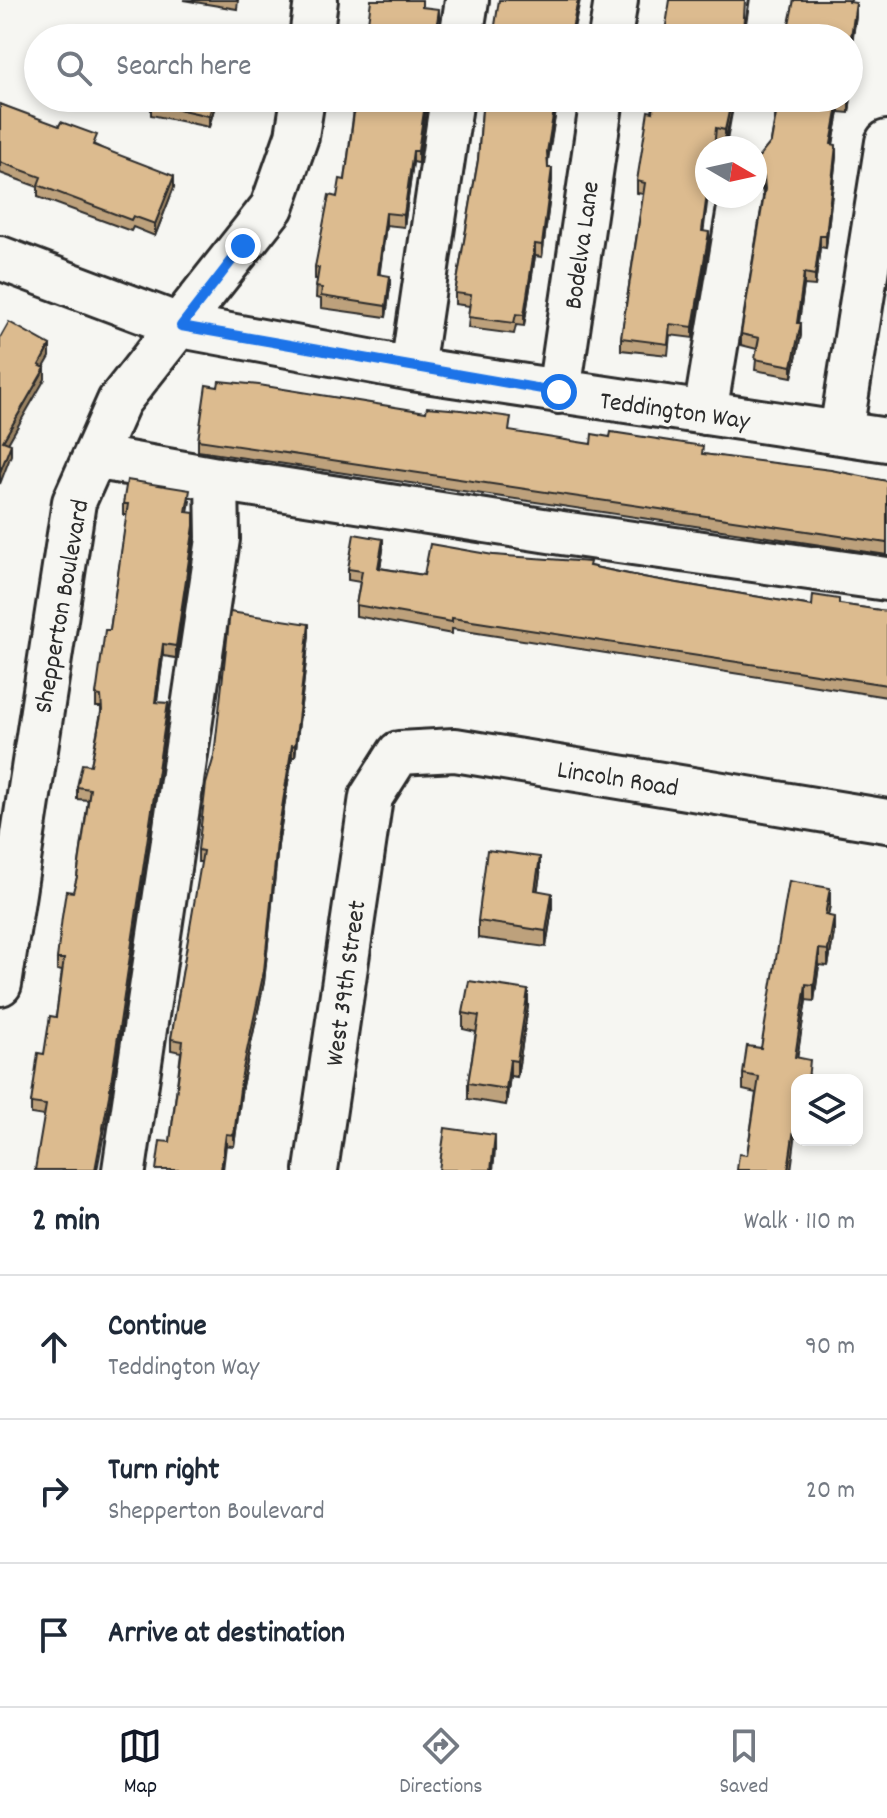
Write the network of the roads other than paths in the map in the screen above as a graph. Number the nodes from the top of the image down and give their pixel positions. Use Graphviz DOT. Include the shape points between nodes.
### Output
graph roads {
  1 [pos="316,0"];
  2 [pos="467,0"];
  3 [pos="616,0"];
  4 [pos="772,0"];
  5 [pos="313,24"];
  6 [pos="463,24"];
  7 [pos="612,24"];
  8 [pos="768,24"];
  9 [pos="301,112"];
  10 [pos="450,112"];
  11 [pos="600,112"];
  12 [pos="754,112"];
  13 [pos="750,136"];
  14 [pos="887,142"];
  15 [pos="739,208"];
  16 [pos="0,258"];
  17 [pos="181,326"];
  18 [pos="412,369"];
  19 [pos="559,392"];
  20 [pos="705,413"];
  21 [pos="841,432"];
  22 [pos="887,440"];
  23 [pos="94,457"];
  24 [pos="217,479"];
  25 [pos="887,579"];
  26 [pos="371,797"];
  27 [pos="887,821"];
  28 [pos="0,984"];
  29 [pos="124,1170"];
  30 [pos="316,1170"];
  1 -- 5 [label="street"];
  2 -- 6 [label="street"];
  3 -- 7 [label="street"];
  4 -- 8 [label="street"];
  9 -- 17 [label="street, Shepperton Boulevard" via="272,207"];
  10 -- 18 [label="street"];
  11 -- 19 [label="street, Bodelva Lane"];
  12 -- 13 [label="street"];
  14 -- 21 [label="street"];
  15 -- 20 [label="street"];
  16 -- 17 [label="street, Teddington Way"];
  17 -- 18 [label="street, Teddington Way"];
  17 -- 23 [label="street, Shepperton Boulevard" via="119,401"];
  18 -- 19 [label="street, Teddington Way"];
  19 -- 20 [label="street, Teddington Way"];
  20 -- 21 [label="street, Teddington Way"];
  21 -- 22 [label="street, Teddington Way"];
  23 -- 24 [label="street"];
  23 -- 28 [label="street, Shepperton Boulevard" via="74,502"];
  24 -- 25 [label="street"];
  24 -- 29 [label="street" via="218,539"];
  26 -- 27 [label="street, Lincoln Road" via="399,753 455,750"];
  26 -- 30 [label="street, West 39th Street"];
}
